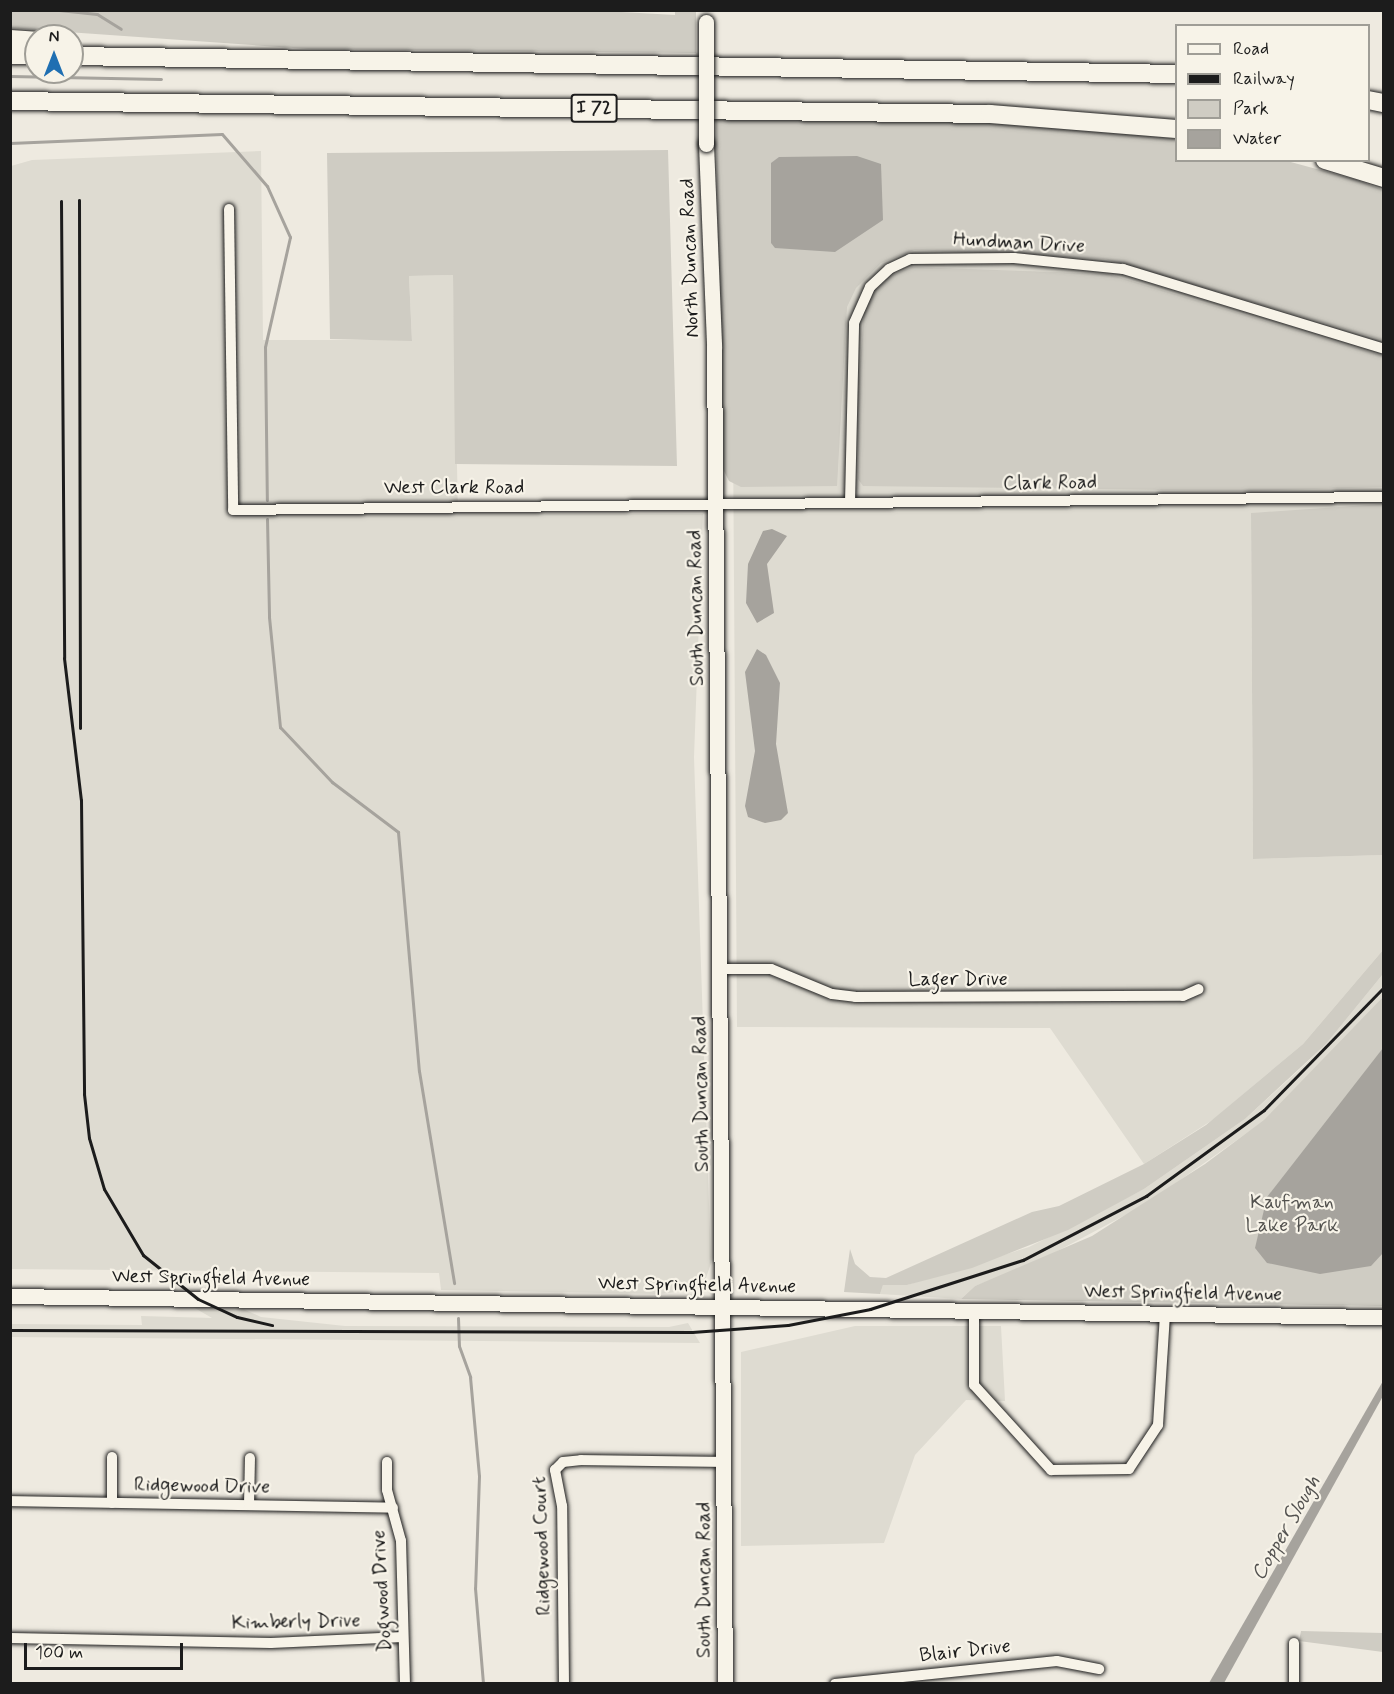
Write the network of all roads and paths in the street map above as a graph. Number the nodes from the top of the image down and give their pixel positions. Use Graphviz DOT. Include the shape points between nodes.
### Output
graph roads {
  1 [pos="706,16"];
  2 [pos="84,46"];
  3 [pos="84,56"];
  4 [pos="155,57"];
  5 [pos="1175,74"];
  6 [pos="10,100"];
  7 [pos="216,103"];
  8 [pos="10,110"];
  9 [pos="1175,129"];
  10 [pos="1331,162"];
  11 [pos="1383,178"];
  12 [pos="229,209"];
  13 [pos="1383,349"];
  14 [pos="1383,497"];
  15 [pos="850,503"];
  16 [pos="716,505"];
  17 [pos="721,969"];
  18 [pos="1199,989"];
  19 [pos="10,1296"];
  20 [pos="725,1305"];
  21 [pos="974,1310"];
  22 [pos="1165,1313"];
  23 [pos="1383,1317"];
  24 [pos="112,1457"];
  25 [pos="250,1458"];
  26 [pos="387,1462"];
  27 [pos="723,1462"];
  28 [pos="10,1501"];
  29 [pos="112,1503"];
  30 [pos="249,1505"];
  31 [pos="393,1508"];
  32 [pos="403,1637"];
  33 [pos="10,1638"];
  34 [pos="1294,1643"];
  35 [pos="1099,1669"];
  36 [pos="405,1683"];
  37 [pos="564,1683"];
  38 [pos="725,1683"];
  39 [pos="835,1683"];
  40 [pos="1294,1683"];
  1 -- 16 [label="main road, North Duncan Road, bridge"];
  2 -- 4 [label="highway"];
  3 -- 4 [label="highway"];
  4 -- 5 [label="highway"];
  6 -- 7 [label="highway, I 72"];
  7 -- 8 [label="highway"];
  7 -- 9 [label="highway, I 72" via="990,114"];
  10 -- 11 [label="highway"];
  12 -- 16 [label="street, West Clark Road" via="233,510"];
  13 -- 15 [label="street, Hundman Drive" via="1123,269 1014,258 910,259 889,269 870,287 854,323"];
  14 -- 15 [label="street, Clark Road"];
  15 -- 16 [label="street, Clark Road"];
  16 -- 17 [label="main road, South Duncan Road"];
  17 -- 18 [label="street, Lager Drive" via="771,969 832,994 855,997 1183,996"];
  17 -- 20 [label="main road, South Duncan Road"];
  19 -- 20 [label="main road, West Springfield Avenue"];
  20 -- 21 [label="main road, West Springfield Avenue"];
  20 -- 27 [label="main road, South Duncan Road"];
  21 -- 22 [label="main road, West Springfield Avenue"];
  21 -- 22 [label="street" via="974,1385 1051,1470 1129,1469 1158,1425"];
  22 -- 23 [label="main road, West Springfield Avenue"];
  24 -- 29 [label="street"];
  25 -- 30 [label="street"];
  26 -- 31 [label="street, Dogwood Drive"];
  27 -- 37 [label="street, Ridgewood Court" via="581,1460 563,1462 555,1470 562,1506"];
  27 -- 38 [label="main road, South Duncan Road"];
  28 -- 29 [label="street, Ridgewood Drive"];
  29 -- 30 [label="street, Ridgewood Drive"];
  30 -- 31 [label="street, Ridgewood Drive"];
  31 -- 32 [label="street, Dogwood Drive" via="401,1541"];
  32 -- 33 [label="street, Kimberly Drive" via="271,1643"];
  32 -- 36 [label="street, Dogwood Drive"];
  34 -- 40 [label="street"];
  35 -- 39 [label="street, Blair Drive" via="1057,1660"];
}
